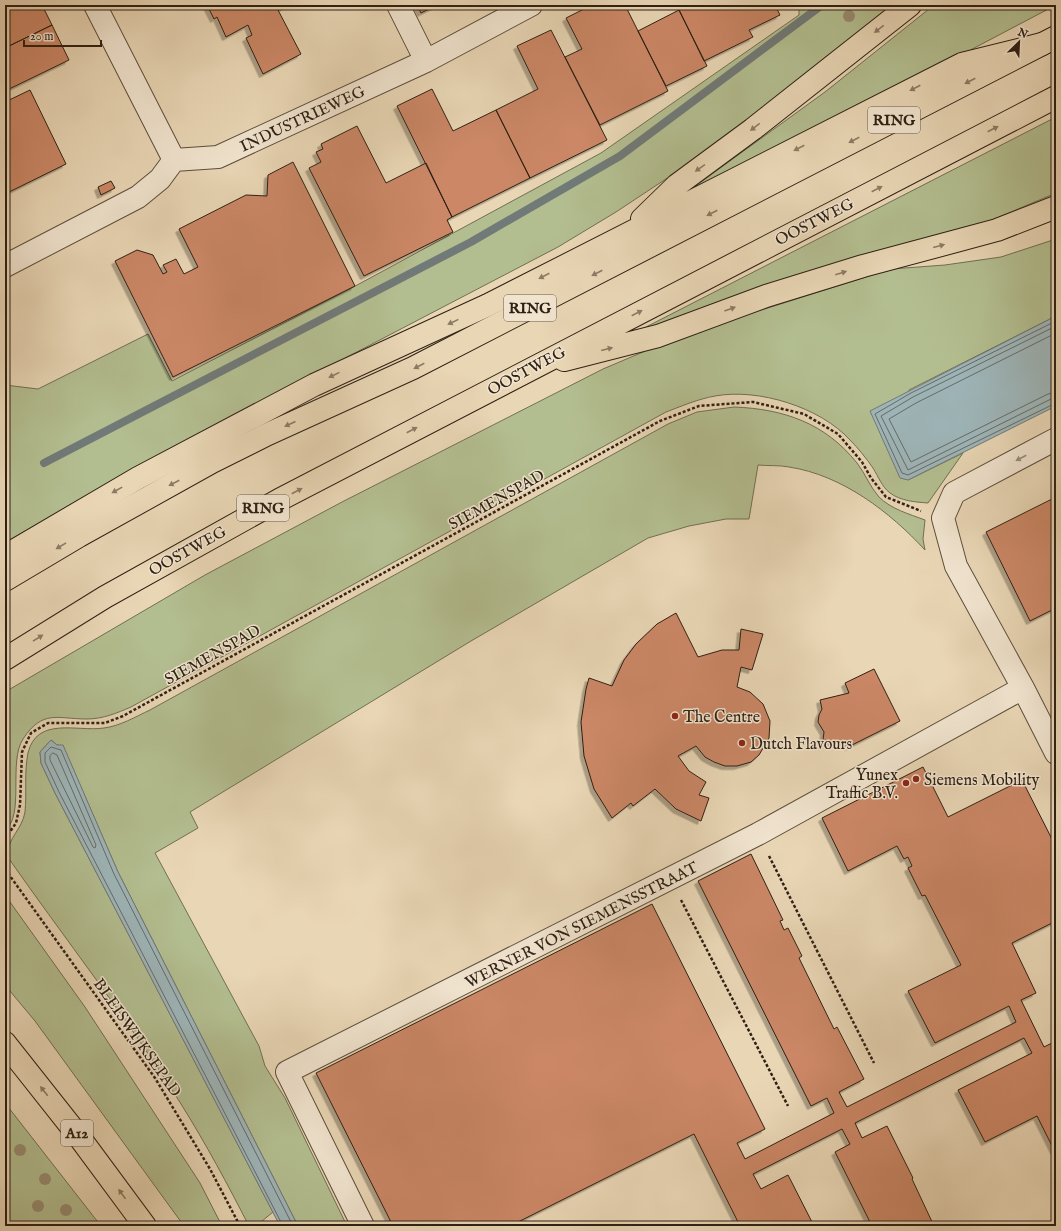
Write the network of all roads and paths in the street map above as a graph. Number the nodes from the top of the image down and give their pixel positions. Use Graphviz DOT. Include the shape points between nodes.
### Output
graph roads {
  1 [pos="95,5"];
  2 [pos="398,5"];
  3 [pos="531,5"];
  4 [pos="910,5"];
  5 [pos="1049,40"];
  6 [pos="426,61"];
  7 [pos="1056,96"];
  8 [pos="174,160"];
  9 [pos="1056,207"];
  10 [pos="628,233"];
  11 [pos="5,266"];
  12 [pos="528,369"];
  13 [pos="1056,439"];
  14 [pos="943,518"];
  15 [pos="5,556"];
  16 [pos="5,580"];
  17 [pos="5,659"];
  18 [pos="1023,688"];
  19 [pos="1056,753"];
  20 [pos="758,834"];
  21 [pos="5,839"];
  22 [pos="5,869"];
  23 [pos="670,878"];
  24 [pos="5,1043"];
  25 [pos="874,1063"];
  26 [pos="788,1106"];
  27 [pos="145,1226"];
  28 [pos="240,1226"];
  29 [pos="363,1226"];
  1 -- 8 [label="street"];
  2 -- 6 [label="street"];
  3 -- 6 [label="street, INDUSTRIEWEG"];
  4 -- 10 [label="main road, one-way" via="753,129 677,185"];
  5 -- 10 [label="main road, one-way" via="962,64"];
  5 -- 16 [label="main road, RING, one-way" via="420,365 212,462"];
  6 -- 8 [label="street, INDUSTRIEWEG" via="218,157"];
  12 -- 7 [label="main road, OOSTWEG / RING, one-way"];
  8 -- 11 [label="street" via="160,179 138,198"];
  12 -- 9 [label="main road, one-way" via="658,336 773,294 863,266 997,230"];
  10 -- 15 [label="main road, one-way" via="475,312 350,367 238,424 94,503"];
  17 -- 12 [label="main road, OOSTWEG / RING, one-way" via="105,597 210,537"];
  13 -- 14 [label="street, one-way" via="954,493"];
  14 -- 18 [label="street" via="956,566"];
  14 -- 21 [label="path, SIEMENSPAD" via="886,497 862,462 838,434 804,414 753,402 699,406 660,421 123,716 105,723 48,723 31,733 22,752 20,805 16,823"];
  18 -- 19 [label="street"];
  18 -- 20 [label="street, WERNER VON SIEMENSSTRAAT"];
  20 -- 23 [label="street, WERNER VON SIEMENSSTRAAT"];
  20 -- 25 [label="path"];
  22 -- 28 [label="path, BLEISWIJKSEPAD" via="155,1078 210,1169"];
  23 -- 26 [label="path"];
  23 -- 29 [label="street, WERNER VON SIEMENSSTRAAT" via="287,1072"];
  27 -- 24 [label="main road, A12, one-way"];
}
